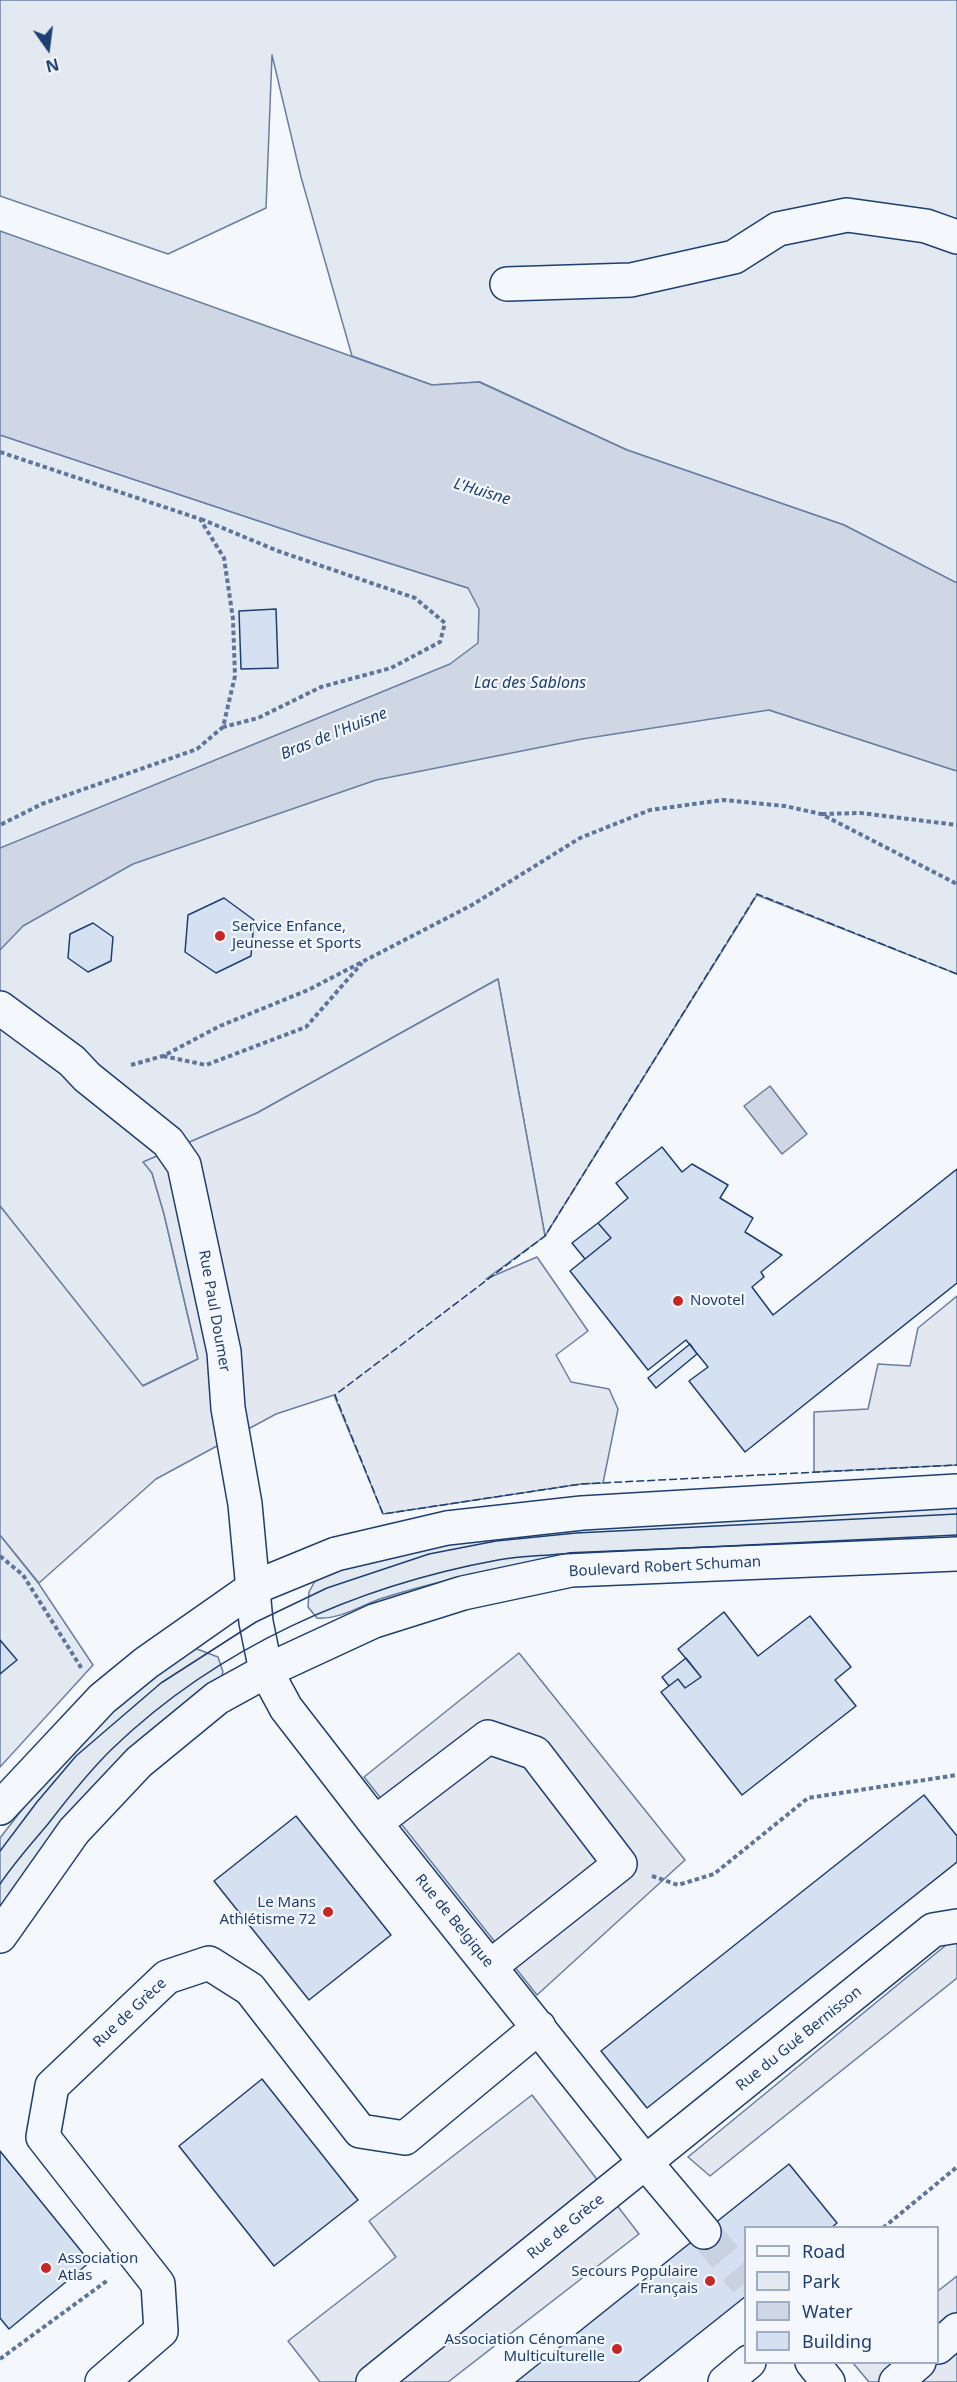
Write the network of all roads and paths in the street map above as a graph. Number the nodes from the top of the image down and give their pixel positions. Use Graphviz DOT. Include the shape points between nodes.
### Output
graph roads {
  1 [pos="957,237"];
  2 [pos="507,284"];
  3 [pos="0,452"];
  4 [pos="200,519"];
  5 [pos="223,727"];
  6 [pos="821,814"];
  7 [pos="0,825"];
  8 [pos="957,825"];
  9 [pos="957,884"];
  10 [pos="364,960"];
  11 [pos="0,1008"];
  12 [pos="163,1056"];
  13 [pos="87,1077"];
  14 [pos="957,1491"];
  15 [pos="957,1554"];
  16 [pos="0,1556"];
  17 [pos="253,1587"];
  18 [pos="266,1671"];
  19 [pos="102,1699"];
  20 [pos="957,1775"];
  21 [pos="0,1808"];
  22 [pos="375,1823"];
  23 [pos="620,1864"];
  24 [pos="957,1926"];
  25 [pos="0,1936"];
  26 [pos="490,1966"];
  27 [pos="539,2027"];
  28 [pos="646,2163"];
  29 [pos="957,2167"];
  30 [pos="885,2226"];
  31 [pos="704,2232"];
  32 [pos="138,2258"];
  33 [pos="957,2330"];
  34 [pos="939,2346"];
  35 [pos="0,2360"];
  36 [pos="747,2364"];
  37 [pos="814,2364"];
  38 [pos="917,2364"];
  39 [pos="102,2382"];
  40 [pos="373,2382"];
  41 [pos="725,2382"];
  42 [pos="828,2382"];
  43 [pos="896,2382"];
  1 -- 2 [label="street" via="926,226 847,215 778,229 734,257 631,280"];
  3 -- 4 [label="path"];
  4 -- 5 [label="path" via="224,558 233,619 235,676"];
  4 -- 5 [label="path" via="278,551 415,598 445,623 440,642 391,668 321,687 258,718"];
  5 -- 7 [label="path" via="197,748 42,804"];
  6 -- 8 [label="path" via="861,813"];
  6 -- 9 [label="path"];
  6 -- 10 [label="path" via="723,800 650,810 580,838 472,905"];
  10 -- 12 [label="path"];
  10 -- 12 [label="path" via="306,1027 206,1065"];
  11 -- 13 [label="street, Rue Paul Doumer" via="72,1061"];
  12 -- 13 [label="path"];
  13 -- 17 [label="street, Rue Paul Doumer" via="168,1142 184,1165 225,1352 228,1408 245,1504"];
  14 -- 17 [label="street" via="582,1513 447,1528 336,1554"];
  15 -- 18 [label="street, Boulevard Robert Schuman" via="571,1570 463,1593 374,1621"];
  16 -- 19 [label="path" via="23,1575"];
  17 -- 18 [label="street, Rue de Belgique"];
  17 -- 19 [label="street"];
  18 -- 22 [label="street, Rue de Belgique" via="286,1708"];
  18 -- 25 [label="street, Boulevard Robert Schuman" via="217,1698 139,1762 74,1831"];
  19 -- 21 [label="street"];
  20 -- 23 [label="path" via="808,1798 714,1875 678,1885"];
  22 -- 23 [label="street" via="488,1737 535,1753"];
  22 -- 26 [label="street, Rue de Belgique"];
  23 -- 26 [label="street"];
  24 -- 28 [label="street, Rue du Gué Bernisson" via="933,1930"];
  26 -- 27 [label="street, Rue de Belgique"];
  27 -- 28 [label="street, Rue de Belgique"];
  27 -- 32 [label="street, Rue de Grèce" via="405,2138 360,2131 250,1989 209,1964 167,1977 52,2086 43,2137"];
  28 -- 31 [label="street, Rue de Belgique"];
  28 -- 40 [label="street, Rue de Grèce"];
  29 -- 30 [label="path"];
  32 -- 35 [label="path"];
  32 -- 39 [label="street, Rue de Grèce" via="158,2284 161,2331"];
  33 -- 34 [label="street"];
  36 -- 41 [label="street"];
  37 -- 42 [label="street"];
  38 -- 43 [label="street"];
}
